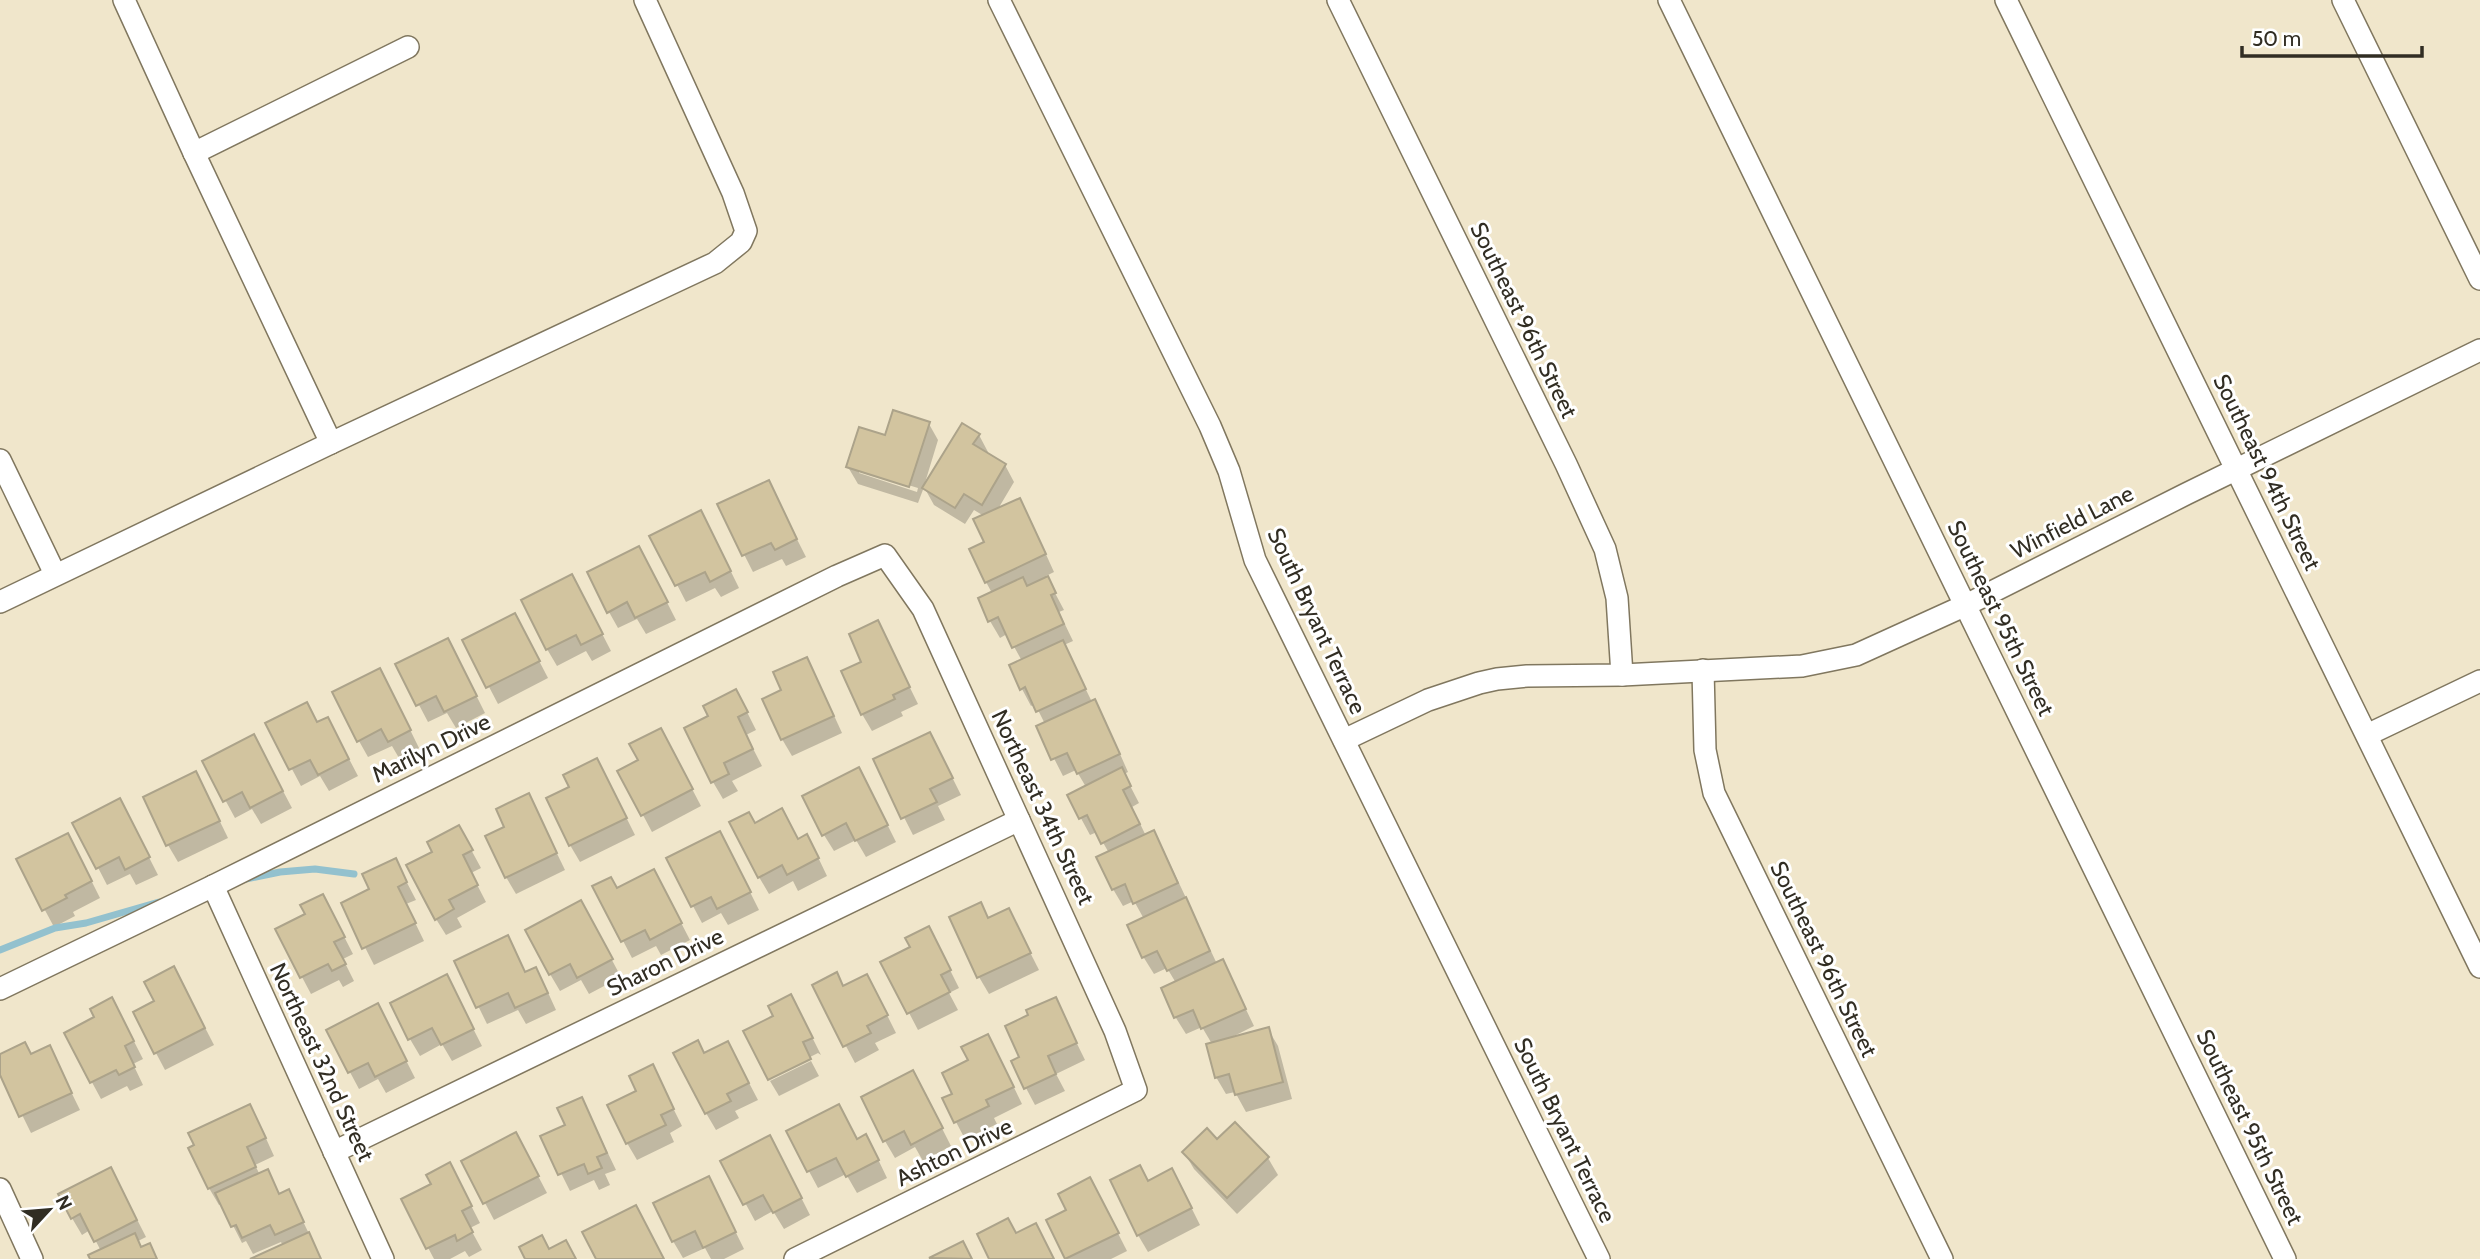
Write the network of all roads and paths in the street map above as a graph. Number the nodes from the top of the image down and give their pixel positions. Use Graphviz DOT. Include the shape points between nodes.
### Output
graph roads {
  1 [pos="124,0"];
  2 [pos="645,0"];
  3 [pos="999,0"];
  4 [pos="1338,0"];
  5 [pos="1669,0"];
  6 [pos="2006,0"];
  7 [pos="2343,0"];
  8 [pos="408,47"];
  9 [pos="194,153"];
  10 [pos="2480,279"];
  11 [pos="2480,350"];
  12 [pos="331,443"];
  13 [pos="0,460"];
  14 [pos="2236,470"];
  15 [pos="885,555"];
  16 [pos="55,574"];
  17 [pos="0,602"];
  18 [pos="1966,605"];
  19 [pos="1703,670"];
  20 [pos="1622,675"];
  21 [pos="2480,681"];
  22 [pos="2367,735"];
  23 [pos="1344,740"];
  24 [pos="1019,820"];
  25 [pos="213,886"];
  26 [pos="2480,968"];
  27 [pos="0,989"];
  28 [pos="1136,1090"];
  29 [pos="334,1152"];
  30 [pos="0,1189"];
  31 [pos="32,1259"];
  32 [pos="383,1259"];
  33 [pos="795,1259"];
  34 [pos="1600,1259"];
  35 [pos="1942,1259"];
  36 [pos="2285,1259"];
  1 -- 9 [label="street"];
  2 -- 12 [label="street" via="733,193 746,231 741,242 715,262"];
  3 -- 23 [label="street, South Bryant Terrace" via="1214,436 1255,561"];
  4 -- 20 [label="street, Southeast 96th Street" via="1601,538 1617,598"];
  5 -- 18 [label="street, Southeast 95th Street"];
  6 -- 14 [label="street, Southeast 94th Street"];
  7 -- 10 [label="street"];
  8 -- 9 [label="street"];
  9 -- 12 [label="street"];
  11 -- 14 [label="street, Winfield Lane"];
  12 -- 16 [label="street"];
  13 -- 16 [label="street"];
  14 -- 18 [label="street, Winfield Lane"];
  14 -- 22 [label="street, Southeast 94th Street"];
  15 -- 24 [label="street, Northeast 34th Street" via="923,609"];
  15 -- 25 [label="street, Marilyn Drive"];
  16 -- 17 [label="street"];
  18 -- 19 [label="street, Winfield Lane" via="1845,657 1802,666"];
  18 -- 36 [label="street, Southeast 95th Street"];
  19 -- 20 [label="street, Winfield Lane"];
  19 -- 35 [label="street, Southeast 96th Street" via="1705,750 1714,793"];
  20 -- 23 [label="street, Winfield Lane" via="1527,676 1479,683 1428,700"];
  21 -- 22 [label="street"];
  22 -- 26 [label="street, Southeast 94th Street"];
  23 -- 34 [label="street, South Bryant Terrace"];
  24 -- 28 [label="street, Northeast 34th Street" via="1115,1031"];
  24 -- 29 [label="street, Sharon Drive"];
  25 -- 27 [label="street, Marilyn Drive"];
  25 -- 29 [label="street, Northeast 32nd Street"];
  28 -- 33 [label="street, Ashton Drive"];
  29 -- 32 [label="street, Northeast 32nd Street"];
  30 -- 31 [label="street"];
}
